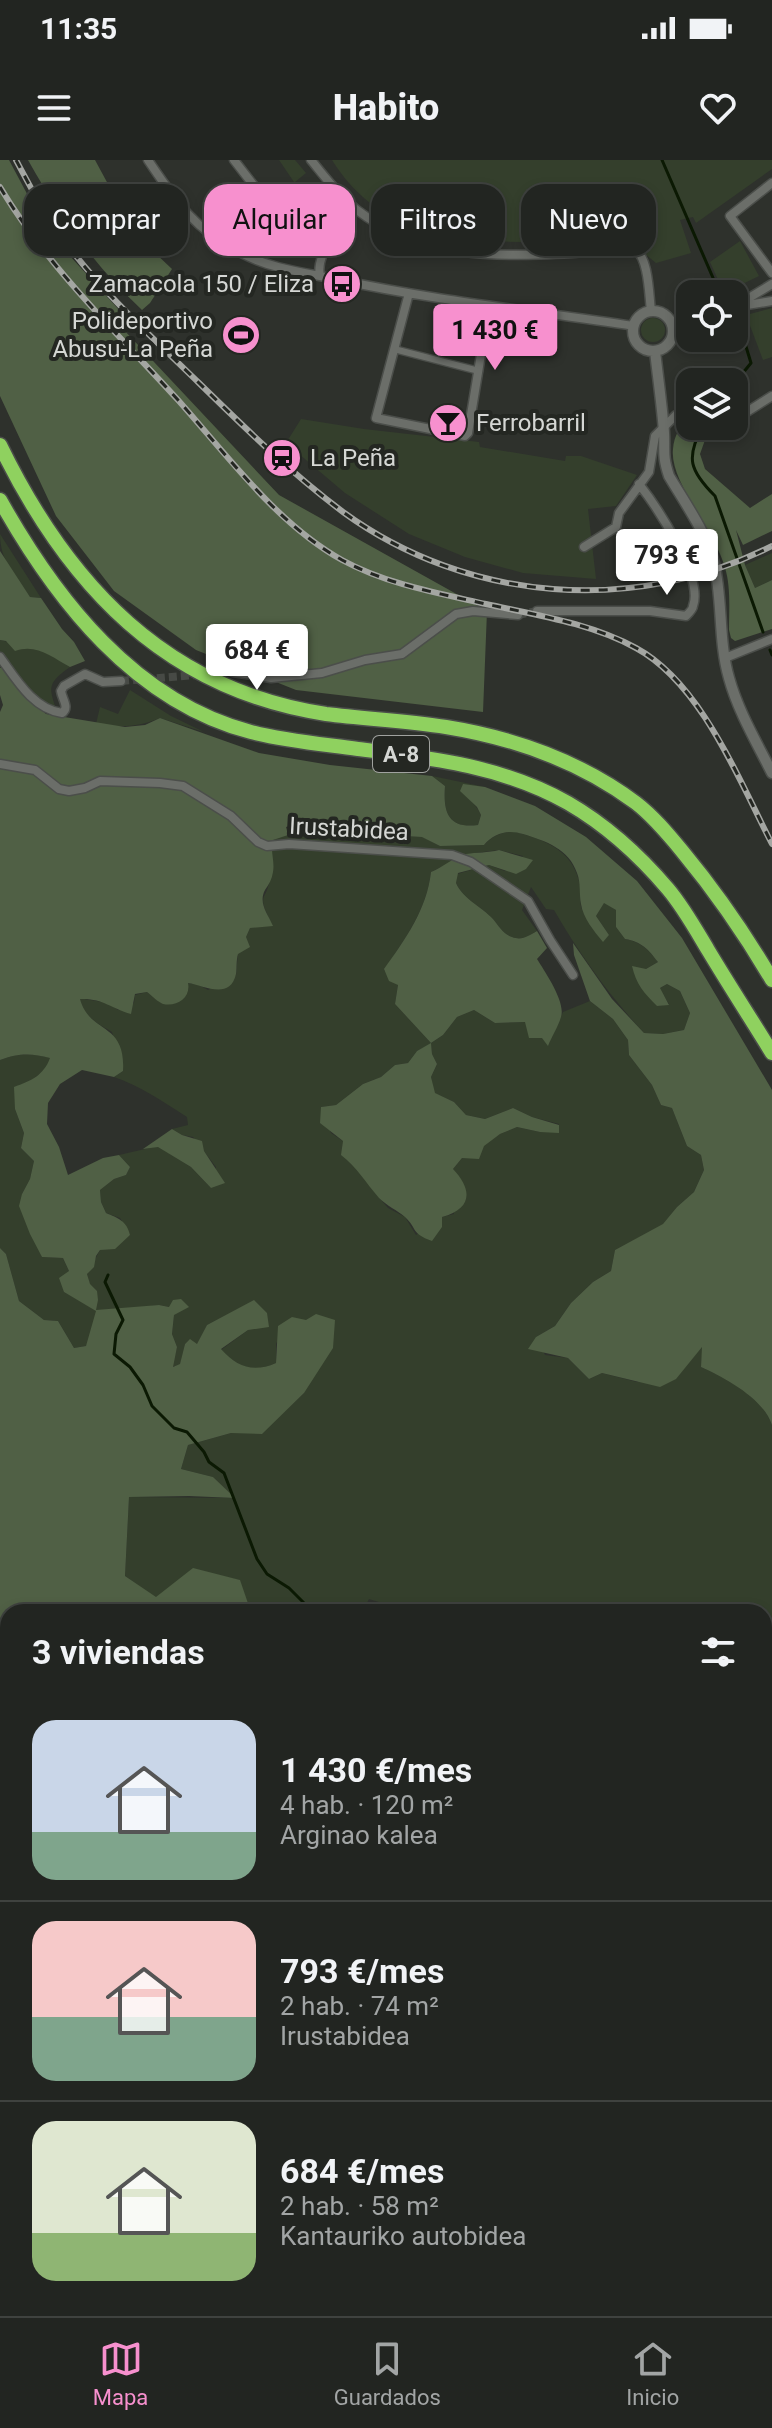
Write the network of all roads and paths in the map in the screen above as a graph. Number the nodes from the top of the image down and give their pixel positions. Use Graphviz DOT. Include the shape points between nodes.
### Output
graph roads {
  1 [pos="148,160"];
  2 [pos="234,160"];
  3 [pos="311,160"];
  4 [pos="772,183"];
  5 [pos="253,184"];
  6 [pos="332,184"];
  7 [pos="355,209"];
  8 [pos="324,256"];
  9 [pos="772,273"];
  10 [pos="320,276"];
  11 [pos="772,284"];
  12 [pos="409,293"];
  13 [pos="748,299"];
  14 [pos="772,301"];
  15 [pos="489,306"];
  16 [pos="748,306"];
  17 [pos="651,311"];
  18 [pos="676,325"];
  19 [pos="634,326"];
  20 [pos="673,326"];
  21 [pos="394,349"];
  22 [pos="655,351"];
  23 [pos="479,371"];
  24 [pos="772,396"];
  25 [pos="661,408"];
  26 [pos="748,411"];
  27 [pos="676,415"];
  28 [pos="663,426"];
  29 [pos="0,445"];
  30 [pos="639,484"];
  31 [pos="0,500"];
  32 [pos="584,547"];
  33 [pos="537,611"];
  34 [pos="518,615"];
  35 [pos="772,639"];
  36 [pos="0,657"];
  37 [pos="725,658"];
  38 [pos="233,672"];
  39 [pos="121,681"];
  40 [pos="0,764"];
  41 [pos="772,773"];
  42 [pos="573,975"];
  43 [pos="772,980"];
  44 [pos="772,1053"];
  1 -- 10 [label="street" via="193,222 217,239 269,265"];
  2 -- 5 [label="street"];
  3 -- 6 [label="street"];
  4 -- 9 [label="street" via="730,216"];
  7 -- 17 [label="street" via="408,240 439,249 538,255 634,249 645,264"];
  8 -- 10 [label="street"];
  10 -- 12 [label="street"];
  11 -- 13 [label="street"];
  12 -- 15 [label="street"];
  12 -- 21 [label="street"];
  14 -- 16 [label="street"];
  15 -- 19 [label="street"];
  15 -- 23 [label="street"];
  17 -- 19 [label="street"];
  17 -- 20 [label="street" via="662,313"];
  18 -- 20 [label="street"];
  19 -- 22 [label="street" via="638,344"];
  20 -- 22 [label="street" via="667,345"];
  21 -- 23 [label="street"];
  21 -- 23 [label="street" via="376,418 465,436"];
  22 -- 25 [label="street"];
  24 -- 26 [label="street"];
  25 -- 27 [label="street"];
  25 -- 28 [label="street"];
  27 -- 28 [label="street"];
  28 -- 30 [label="street" via="655,436 649,472"];
  28 -- 37 [label="street" via="662,453 669,476 714,565"];
  29 -- 43 [label="highway, A-8" via="61,547 112,609 184,666 264,700 487,735 581,770 662,827 710,885"];
  30 -- 32 [label="street" via="616,527"];
  30 -- 33 [label="street" via="688,563 693,608 680,617 650,611"];
  31 -- 44 [label="highway, A-8" via="37,561 97,636 142,678 187,707 248,731 455,761 506,775 567,803 626,844 670,891"];
  34 -- 38 [label="street" via="456,614 402,654 322,673 271,678"];
  35 -- 37 [label="street"];
  36 -- 39 [label="street" via="34,700 53,712 65,711 61,691 85,674 103,682"];
  37 -- 41 [label="street" via="740,709"];
  40 -- 42 [label="street, Irustabidea" via="35,770 69,791 100,781 183,786 267,846 452,855 528,901"];
}
